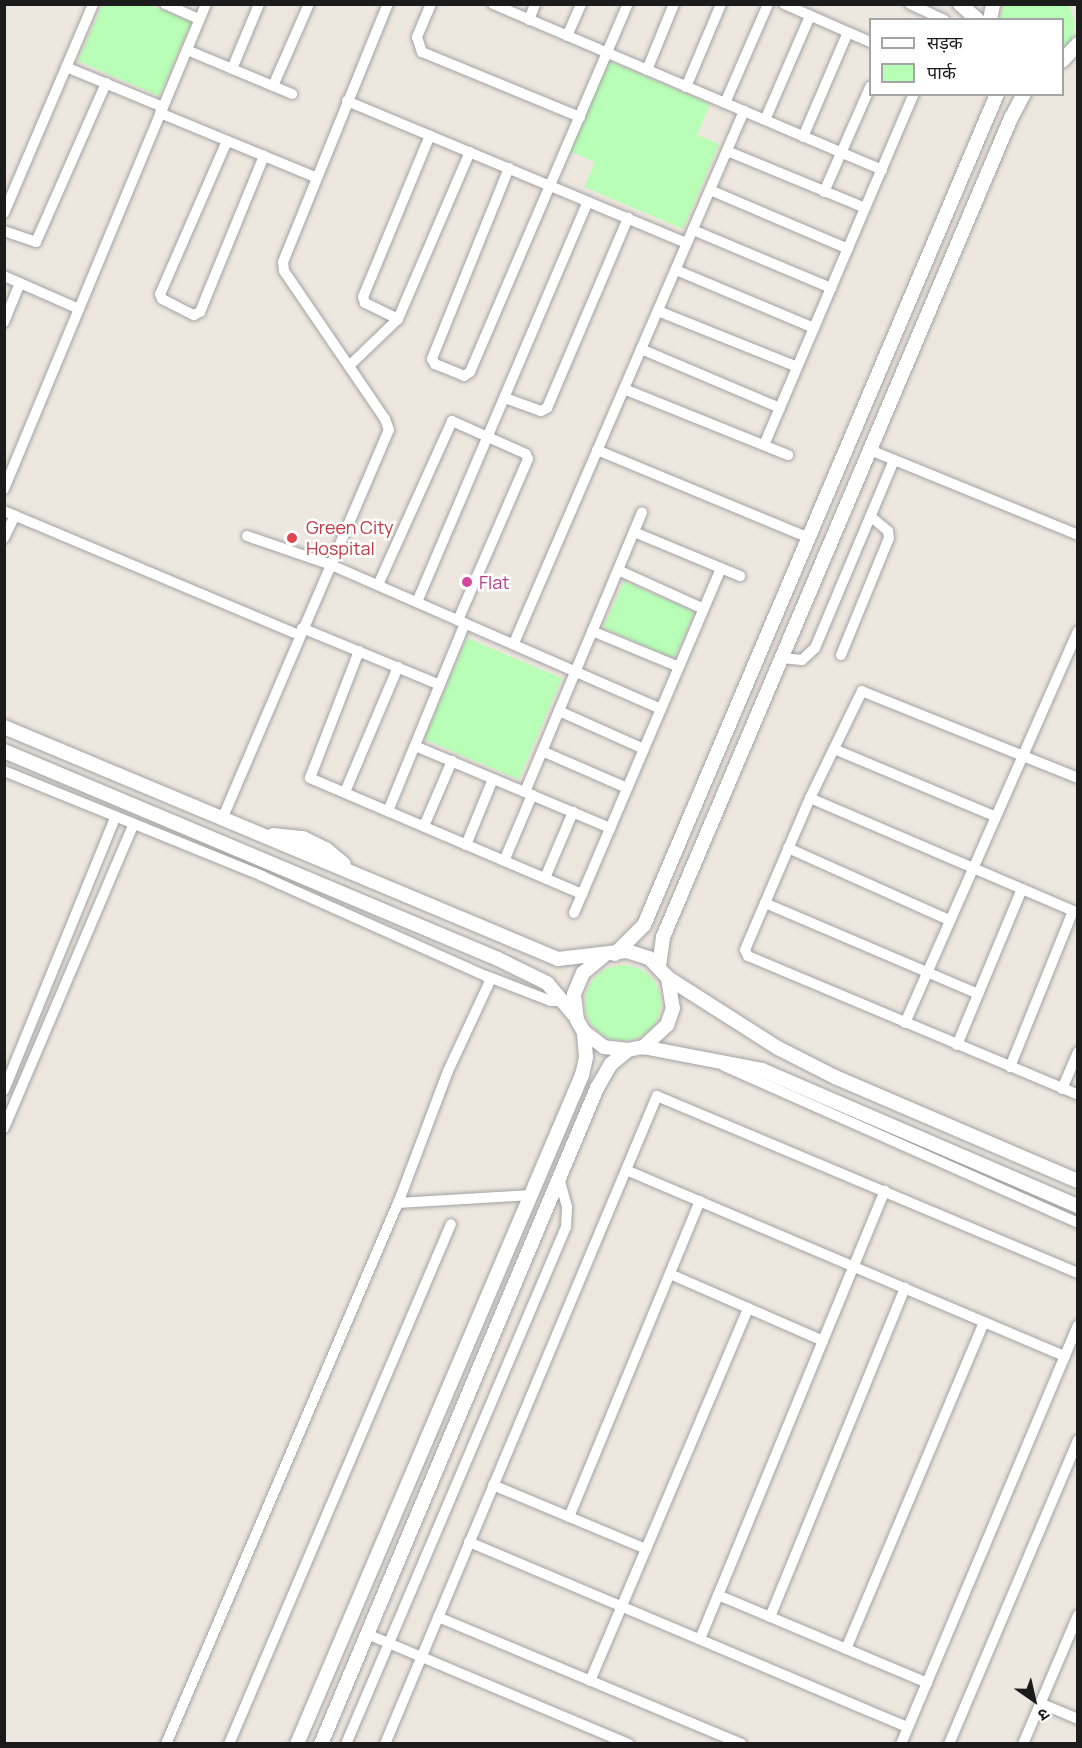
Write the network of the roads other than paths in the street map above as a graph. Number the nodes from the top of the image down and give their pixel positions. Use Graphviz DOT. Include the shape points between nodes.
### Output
graph roads {
  1 [pos="93,4"];
  2 [pos="165,4"];
  3 [pos="206,4"];
  4 [pos="259,4"];
  5 [pos="309,4"];
  6 [pos="388,4"];
  7 [pos="431,4"];
  8 [pos="493,4"];
  9 [pos="535,4"];
  10 [pos="581,4"];
  11 [pos="628,4"];
  12 [pos="674,4"];
  13 [pos="721,4"];
  14 [pos="768,4"];
  15 [pos="784,4"];
  16 [pos="910,4"];
  17 [pos="960,4"];
  18 [pos="810,16"];
  19 [pos="940,18"];
  20 [pos="976,18"];
  21 [pos="200,19"];
  22 [pos="529,20"];
  23 [pos="848,32"];
  24 [pos="567,36"];
  25 [pos="869,42"];
  26 [pos="1077,44"];
  27 [pos="187,50"];
  28 [pos="608,53"];
  29 [pos="1064,60"];
  30 [pos="66,67"];
  31 [pos="232,69"];
  32 [pos="647,70"];
  33 [pos="106,83"];
  34 [pos="273,87"];
  35 [pos="686,87"];
  36 [pos="869,89"];
  37 [pos="292,94"];
  38 [pos="913,96"];
  39 [pos="996,96"];
  40 [pos="1023,96"];
  41 [pos="347,101"];
  42 [pos="725,103"];
  43 [pos="162,110"];
  44 [pos="744,111"];
  45 [pos="580,117"];
  46 [pos="765,120"];
  47 [pos="430,135"];
  48 [pos="803,136"];
  49 [pos="227,141"];
  50 [pos="727,151"];
  51 [pos="470,152"];
  52 [pos="842,153"];
  53 [pos="264,156"];
  54 [pos="508,168"];
  55 [pos="882,170"];
  56 [pos="315,177"];
  57 [pos="549,185"];
  58 [pos="710,190"];
  59 [pos="824,192"];
  60 [pos="588,202"];
  61 [pos="865,208"];
  62 [pos="4,213"];
  63 [pos="628,218"];
  64 [pos="4,231"];
  65 [pos="693,231"];
  66 [pos="687,243"];
  67 [pos="848,249"];
  68 [pos="676,270"];
  69 [pos="4,276"];
  70 [pos="20,283"];
  71 [pos="831,288"];
  72 [pos="79,309"];
  73 [pos="658,311"];
  74 [pos="398,319"];
  75 [pos="4,322"];
  76 [pos="814,328"];
  77 [pos="641,349"];
  78 [pos="349,366"];
  79 [pos="797,367"];
  80 [pos="624,389"];
  81 [pos="505,398"];
  82 [pos="780,408"];
  83 [pos="488,438"];
  84 [pos="764,445"];
  85 [pos="597,450"];
  86 [pos="870,450"];
  87 [pos="788,455"];
  88 [pos="894,460"];
  89 [pos="4,489"];
  90 [pos="642,512"];
  91 [pos="10,513"];
  92 [pos="870,516"];
  93 [pos="634,532"];
  94 [pos="1077,535"];
  95 [pos="247,536"];
  96 [pos="4,538"];
  97 [pos="809,538"];
  98 [pos="328,564"];
  99 [pos="721,568"];
  100 [pos="618,570"];
  101 [pos="740,576"];
  102 [pos="378,585"];
  103 [pos="417,602"];
  104 [pos="704,609"];
  105 [pos="462,621"];
  106 [pos="300,631"];
  107 [pos="592,631"];
  108 [pos="1077,631"];
  109 [pos="513,644"];
  110 [pos="359,651"];
  111 [pos="841,655"];
  112 [pos="782,658"];
  113 [pos="398,667"];
  114 [pos="679,667"];
  115 [pos="575,671"];
  116 [pos="440,685"];
  117 [pos="661,709"];
  118 [pos="559,711"];
  119 [pos="4,727"];
  120 [pos="415,746"];
  121 [pos="644,749"];
  122 [pos="834,749"];
  123 [pos="4,751"];
  124 [pos="542,751"];
  125 [pos="1021,758"];
  126 [pos="452,761"];
  127 [pos="4,771"];
  128 [pos="1077,778"];
  129 [pos="493,779"];
  130 [pos="627,788"];
  131 [pos="345,792"];
  132 [pos="528,794"];
  133 [pos="810,798"];
  134 [pos="388,811"];
  135 [pos="573,813"];
  136 [pos="994,816"];
  137 [pos="223,817"];
  138 [pos="115,818"];
  139 [pos="133,826"];
  140 [pos="424,826"];
  141 [pos="610,828"];
  142 [pos="466,844"];
  143 [pos="788,848"];
  144 [pos="504,861"];
  145 [pos="972,867"];
  146 [pos="545,879"];
  147 [pos="1022,889"];
  148 [pos="582,894"];
  149 [pos="765,903"];
  150 [pos="1075,912"];
  151 [pos="574,913"];
  152 [pos="949,920"];
  153 [pos="609,955"];
  154 [pos="663,972"];
  155 [pos="927,972"];
  156 [pos="489,978"];
  157 [pos="978,994"];
  158 [pos="565,1001"];
  159 [pos="905,1023"];
  160 [pos="581,1026"];
  161 [pos="957,1045"];
  162 [pos="643,1047"];
  163 [pos="628,1050"];
  164 [pos="1077,1052"];
  165 [pos="699,1055"];
  166 [pos="1010,1067"];
  167 [pos="1062,1089"];
  168 [pos="4,1090"];
  169 [pos="1077,1095"];
  170 [pos="4,1128"];
  171 [pos="626,1170"];
  172 [pos="560,1181"];
  173 [pos="1077,1181"];
  174 [pos="885,1191"];
  175 [pos="531,1195"];
  176 [pos="700,1201"];
  177 [pos="398,1203"];
  178 [pos="1077,1206"];
  179 [pos="1077,1223"];
  180 [pos="451,1224"];
  181 [pos="854,1267"];
  182 [pos="1077,1273"];
  183 [pos="670,1274"];
  184 [pos="905,1288"];
  185 [pos="748,1308"];
  186 [pos="984,1322"];
  187 [pos="1077,1326"];
  188 [pos="823,1341"];
  189 [pos="1065,1356"];
  190 [pos="1077,1440"];
  191 [pos="493,1485"];
  192 [pos="569,1517"];
  193 [pos="469,1542"];
  194 [pos="646,1549"];
  195 [pos="718,1595"];
  196 [pos="622,1606"];
  197 [pos="1077,1615"];
  198 [pos="438,1617"];
  199 [pos="770,1617"];
  200 [pos="367,1634"];
  201 [pos="700,1639"];
  202 [pos="389,1644"];
  203 [pos="846,1649"];
  204 [pos="421,1657"];
  205 [pos="590,1681"];
  206 [pos="927,1683"];
  207 [pos="1040,1703"];
  208 [pos="1077,1719"];
  209 [pos="908,1727"];
  210 [pos="953,1742"];
  211 [pos="166,1743"];
  212 [pos="229,1743"];
  213 [pos="297,1743"];
  214 [pos="321,1743"];
  215 [pos="346,1743"];
  216 [pos="385,1743"];
  217 [pos="629,1743"];
  218 [pos="741,1743"];
  219 [pos="902,1743"];
  220 [pos="1023,1743"];
  1 -- 30 [label="street"];
  2 -- 21 [label="street"];
  3 -- 21 [label="street"];
  4 -- 31 [label="street"];
  5 -- 34 [label="street"];
  6 -- 41 [label="street"];
  7 -- 45 [label="street" via="417,37 422,52"];
  8 -- 22 [label="street"];
  9 -- 22 [label="street"];
  10 -- 24 [label="street"];
  11 -- 28 [label="street"];
  12 -- 32 [label="street"];
  13 -- 35 [label="street"];
  14 -- 42 [label="street"];
  15 -- 18 [label="street"];
  16 -- 19 [label="street"];
  17 -- 20 [label="street"];
  18 -- 23 [label="street"];
  18 -- 46 [label="street"];
  21 -- 27 [label="street"];
  22 -- 24 [label="street"];
  23 -- 25 [label="street"];
  23 -- 48 [label="street"];
  24 -- 28 [label="street"];
  26 -- 29 [label="street"];
  27 -- 31 [label="street"];
  27 -- 43 [label="street"];
  28 -- 32 [label="street"];
  28 -- 45 [label="street"];
  30 -- 33 [label="street"];
  30 -- 62 [label="street"];
  31 -- 34 [label="street"];
  32 -- 35 [label="street"];
  33 -- 43 [label="street"];
  33 -- 64 [label="street" via="36,242"];
  34 -- 37 [label="street"];
  35 -- 42 [label="street"];
  36 -- 52 [label="street"];
  38 -- 55 [label="street"];
  39 -- 97 [label="street"];
  40 -- 86 [label="street"];
  41 -- 47 [label="street"];
  41 -- 56 [label="street"];
  42 -- 44 [label="street"];
  43 -- 49 [label="street"];
  43 -- 72 [label="street"];
  44 -- 46 [label="street"];
  44 -- 50 [label="street"];
  45 -- 57 [label="street"];
  46 -- 48 [label="street"];
  47 -- 51 [label="street"];
  47 -- 74 [label="street" via="363,297 365,303"];
  48 -- 52 [label="street"];
  49 -- 53 [label="street"];
  49 -- 53 [label="street" via="160,294 162,299 194,315 200,312"];
  50 -- 58 [label="street"];
  50 -- 59 [label="street"];
  51 -- 54 [label="street"];
  51 -- 74 [label="street"];
  52 -- 55 [label="street"];
  52 -- 59 [label="street"];
  53 -- 56 [label="street"];
  54 -- 57 [label="street"];
  54 -- 57 [label="street" via="432,359 435,364 468,376"];
  55 -- 61 [label="street"];
  56 -- 78 [label="street" via="283,262 285,271"];
  57 -- 60 [label="street"];
  58 -- 65 [label="street"];
  58 -- 67 [label="street"];
  59 -- 61 [label="street"];
  60 -- 63 [label="street"];
  60 -- 81 [label="street"];
  61 -- 67 [label="street"];
  63 -- 66 [label="street"];
  63 -- 81 [label="street" via="547,408 542,411"];
  65 -- 66 [label="street"];
  65 -- 71 [label="street"];
  66 -- 68 [label="street"];
  67 -- 71 [label="street"];
  68 -- 73 [label="street"];
  68 -- 76 [label="street"];
  69 -- 70 [label="street"];
  70 -- 72 [label="street"];
  70 -- 75 [label="street"];
  71 -- 76 [label="street"];
  72 -- 89 [label="street"];
  73 -- 77 [label="street"];
  73 -- 79 [label="street"];
  74 -- 78 [label="street"];
  76 -- 79 [label="street"];
  77 -- 80 [label="street"];
  77 -- 82 [label="street"];
  78 -- 98 [label="street" via="389,430"];
  79 -- 82 [label="street"];
  80 -- 84 [label="street"];
  80 -- 85 [label="street"];
  81 -- 83 [label="street"];
  82 -- 84 [label="street"];
  83 -- 102 [label="street" via="449,423"];
  83 -- 103 [label="street"];
  83 -- 105 [label="street" via="526,454 528,459"];
  84 -- 87 [label="street"];
  85 -- 97 [label="street"];
  85 -- 109 [label="street"];
  86 -- 88 [label="street"];
  86 -- 112 [label="street"];
  88 -- 92 [label="street"];
  88 -- 94 [label="street"];
  90 -- 93 [label="street"];
  91 -- 96 [label="street"];
  91 -- 106 [label="street"];
  92 -- 111 [label="street" via="888,531 889,538"];
  92 -- 112 [label="street" via="815,648 802,660"];
  93 -- 99 [label="street"];
  93 -- 100 [label="street"];
  95 -- 98 [label="street"];
  97 -- 153 [label="street" via="644,926"];
  98 -- 102 [label="street"];
  98 -- 106 [label="street"];
  99 -- 101 [label="street"];
  99 -- 104 [label="street"];
  100 -- 104 [label="street"];
  100 -- 107 [label="street"];
  102 -- 103 [label="street"];
  103 -- 105 [label="street"];
  104 -- 114 [label="street"];
  105 -- 109 [label="street"];
  105 -- 116 [label="street"];
  106 -- 110 [label="street"];
  106 -- 137 [label="street"];
  107 -- 114 [label="street"];
  107 -- 115 [label="street"];
  108 -- 125 [label="street"];
  109 -- 115 [label="street"];
  110 -- 113 [label="street"];
  110 -- 131 [label="street" via="309,775"];
  112 -- 154 [label="street" via="663,937"];
  113 -- 116 [label="street"];
  113 -- 131 [label="street"];
  114 -- 117 [label="street"];
  115 -- 117 [label="street"];
  115 -- 118 [label="street"];
  116 -- 120 [label="street"];
  117 -- 121 [label="street"];
  118 -- 121 [label="street"];
  118 -- 124 [label="street"];
  119 -- 137 [label="street"];
  120 -- 126 [label="street"];
  120 -- 134 [label="street"];
  121 -- 130 [label="street"];
  122 -- 125 [label="street" via="856,699 866,692"];
  122 -- 133 [label="street"];
  122 -- 136 [label="street"];
  123 -- 158 [label="street" via="498,959 547,983"];
  124 -- 130 [label="street"];
  124 -- 132 [label="street"];
  125 -- 128 [label="street"];
  125 -- 136 [label="street"];
  126 -- 129 [label="street"];
  126 -- 140 [label="street"];
  127 -- 138 [label="street"];
  129 -- 132 [label="street"];
  129 -- 142 [label="street"];
  130 -- 141 [label="street"];
  131 -- 134 [label="street"];
  132 -- 135 [label="street"];
  132 -- 144 [label="street"];
  133 -- 143 [label="street"];
  133 -- 145 [label="street"];
  134 -- 140 [label="street"];
  135 -- 141 [label="street"];
  135 -- 146 [label="street"];
  136 -- 145 [label="street"];
  137 -- 153 [label="street" via="558,959"];
  138 -- 139 [label="street"];
  138 -- 168 [label="street"];
  139 -- 156 [label="street" via="262,876"];
  139 -- 170 [label="street"];
  140 -- 142 [label="street"];
  141 -- 148 [label="street"];
  142 -- 144 [label="street"];
  143 -- 149 [label="street"];
  143 -- 152 [label="street"];
  144 -- 146 [label="street"];
  145 -- 147 [label="street"];
  145 -- 152 [label="street"];
  146 -- 148 [label="street"];
  147 -- 150 [label="street"];
  147 -- 157 [label="street"];
  148 -- 151 [label="street"];
  149 -- 155 [label="street"];
  149 -- 159 [label="street" via="746,954"];
  150 -- 166 [label="street"];
  152 -- 155 [label="street"];
  153 -- 154 [label="street" via="627,951 649,958"];
  153 -- 160 [label="street" via="583,973 574,994"];
  154 -- 162 [label="street" via="673,1008 667,1025"];
  154 -- 173 [label="street" via="778,1048 835,1077"];
  155 -- 157 [label="street"];
  155 -- 159 [label="street"];
  156 -- 158 [label="street" via="551,1001"];
  156 -- 177 [label="street" via="489,987 448,1071"];
  157 -- 161 [label="street"];
  158 -- 160 [label="street"];
  159 -- 161 [label="street"];
  160 -- 163 [label="street" via="604,1047"];
  160 -- 175 [label="street" via="586,1057 582,1075"];
  161 -- 166 [label="street"];
  162 -- 163 [label="street"];
  162 -- 165 [label="street"];
  163 -- 172 [label="street" via="611,1064 597,1088"];
  164 -- 167 [label="street"];
  165 -- 178 [label="street" via="762,1070"];
  165 -- 179 [label="street"];
  166 -- 167 [label="street"];
  167 -- 169 [label="street"];
  171 -- 174 [label="street" via="660,1095"];
  171 -- 176 [label="street"];
  171 -- 191 [label="street"];
  172 -- 200 [label="street"];
  172 -- 202 [label="street" via="567,1208 566,1227"];
  174 -- 181 [label="street"];
  174 -- 182 [label="street"];
  175 -- 177 [label="street"];
  175 -- 213 [label="street"];
  176 -- 181 [label="street"];
  176 -- 183 [label="street"];
  177 -- 211 [label="street"];
  180 -- 212 [label="street"];
  181 -- 184 [label="street"];
  181 -- 188 [label="street"];
  183 -- 185 [label="street"];
  183 -- 192 [label="street"];
  184 -- 186 [label="street"];
  184 -- 199 [label="street"];
  185 -- 188 [label="street"];
  185 -- 194 [label="street"];
  186 -- 189 [label="street"];
  186 -- 203 [label="street"];
  187 -- 189 [label="street"];
  188 -- 195 [label="street"];
  189 -- 206 [label="street"];
  190 -- 210 [label="street"];
  191 -- 192 [label="street"];
  191 -- 193 [label="street"];
  192 -- 194 [label="street"];
  193 -- 196 [label="street"];
  193 -- 198 [label="street"];
  194 -- 196 [label="street"];
  195 -- 199 [label="street"];
  195 -- 201 [label="street"];
  196 -- 201 [label="street"];
  196 -- 205 [label="street"];
  197 -- 207 [label="street"];
  198 -- 204 [label="street"];
  198 -- 205 [label="street"];
  199 -- 203 [label="street"];
  200 -- 202 [label="street"];
  200 -- 214 [label="street"];
  201 -- 209 [label="street"];
  202 -- 204 [label="street"];
  202 -- 215 [label="street"];
  203 -- 206 [label="street"];
  204 -- 216 [label="street"];
  204 -- 217 [label="street"];
  205 -- 218 [label="street"];
  206 -- 209 [label="street"];
  207 -- 208 [label="street"];
  207 -- 220 [label="street"];
  209 -- 219 [label="street"];
}
